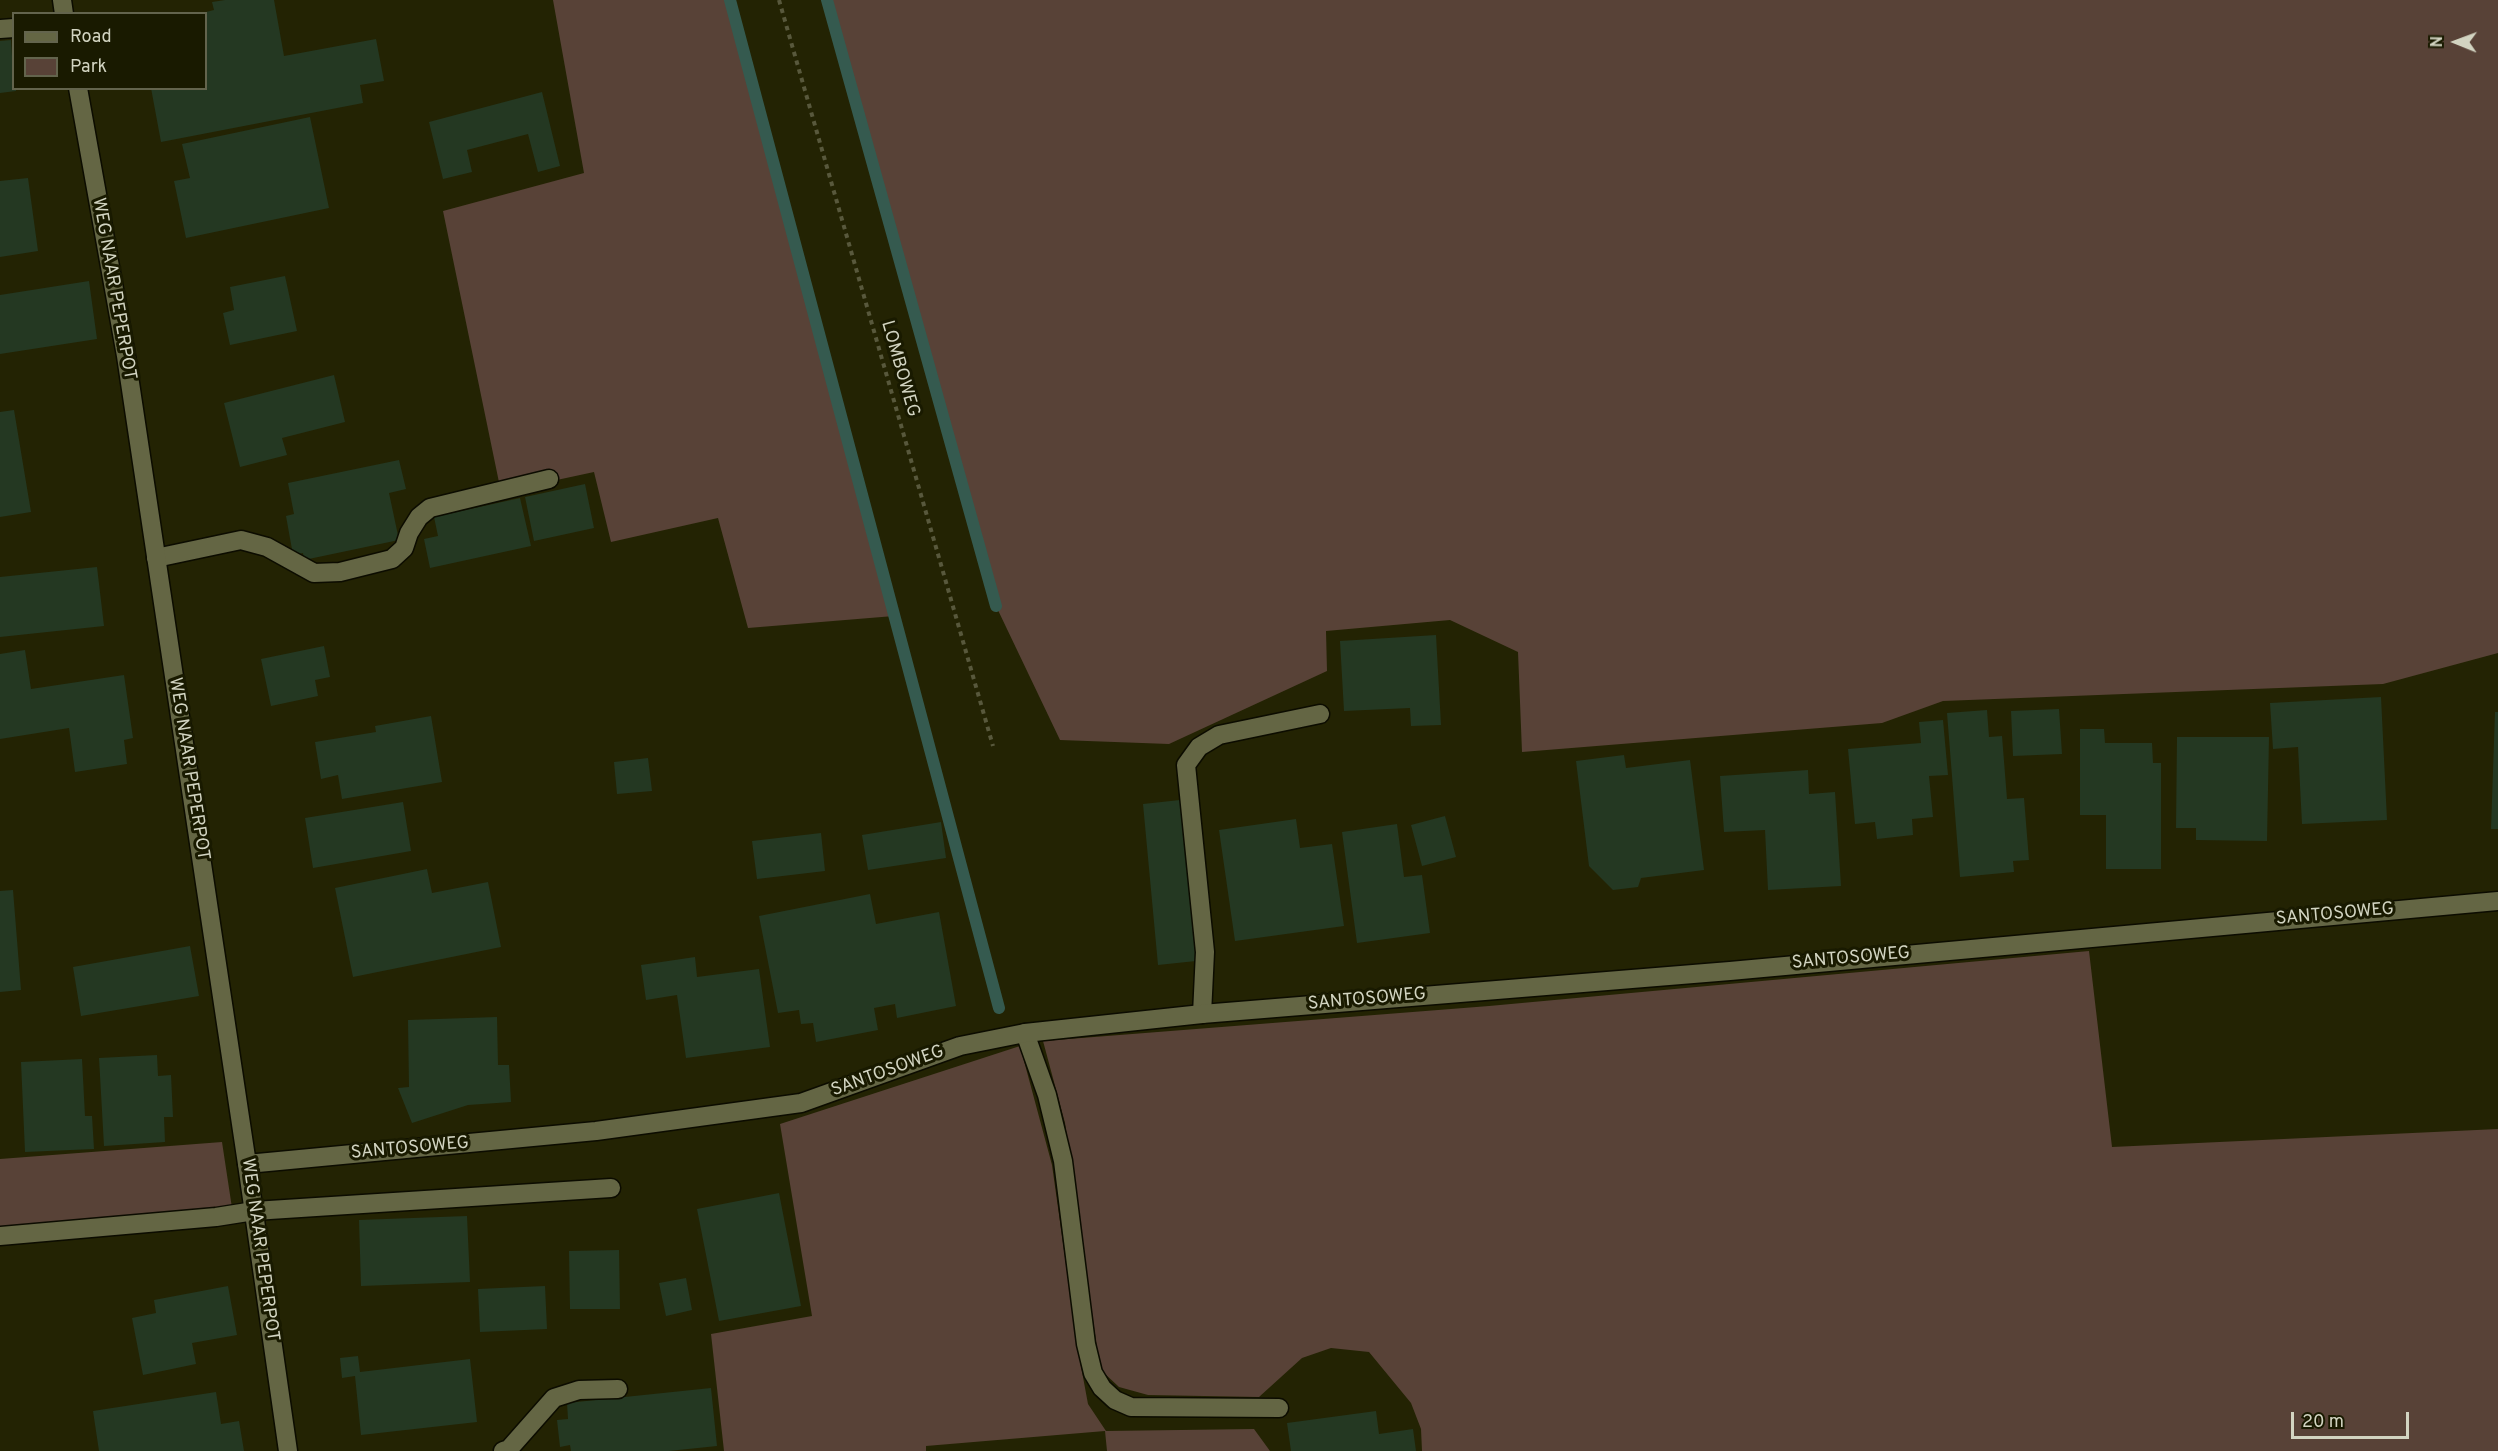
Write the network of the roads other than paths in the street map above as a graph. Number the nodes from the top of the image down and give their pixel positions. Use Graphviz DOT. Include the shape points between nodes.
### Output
graph roads {
  1 [pos="78,90"];
  2 [pos="549,479"];
  3 [pos="156,558"];
  4 [pos="1320,714"];
  5 [pos="2498,901"];
  6 [pos="1202,1014"];
  7 [pos="1025,1034"];
  8 [pos="248,1164"];
  9 [pos="611,1188"];
  10 [pos="254,1211"];
  11 [pos="0,1236"];
  12 [pos="618,1389"];
  13 [pos="1279,1408"];
  14 [pos="288,1451"];
  15 [pos="503,1451"];
  1 -- 3 [label="street, WEG NAAR PEPERPOT" via="126,356"];
  2 -- 3 [label="street" via="430,508 418,517 404,549 392,559 340,572 314,573 267,547 241,540"];
  3 -- 8 [label="street, WEG NAAR PEPERPOT"];
  4 -- 6 [label="street" via="1219,735 1199,747 1186,765 1205,952"];
  5 -- 6 [label="street, SANTOSOWEG" via="1730,971"];
  6 -- 7 [label="street, SANTOSOWEG"];
  7 -- 8 [label="street, SANTOSOWEG" via="960,1046 801,1103 596,1131"];
  7 -- 13 [label="street" via="1047,1095 1063,1161 1086,1344 1102,1388 1114,1400 1131,1407"];
  8 -- 10 [label="street, WEG NAAR PEPERPOT"];
  9 -- 10 [label="street"];
  10 -- 11 [label="street"];
  10 -- 14 [label="street, WEG NAAR PEPERPOT"];
  12 -- 15 [label="street" via="579,1390 554,1398"];
}
